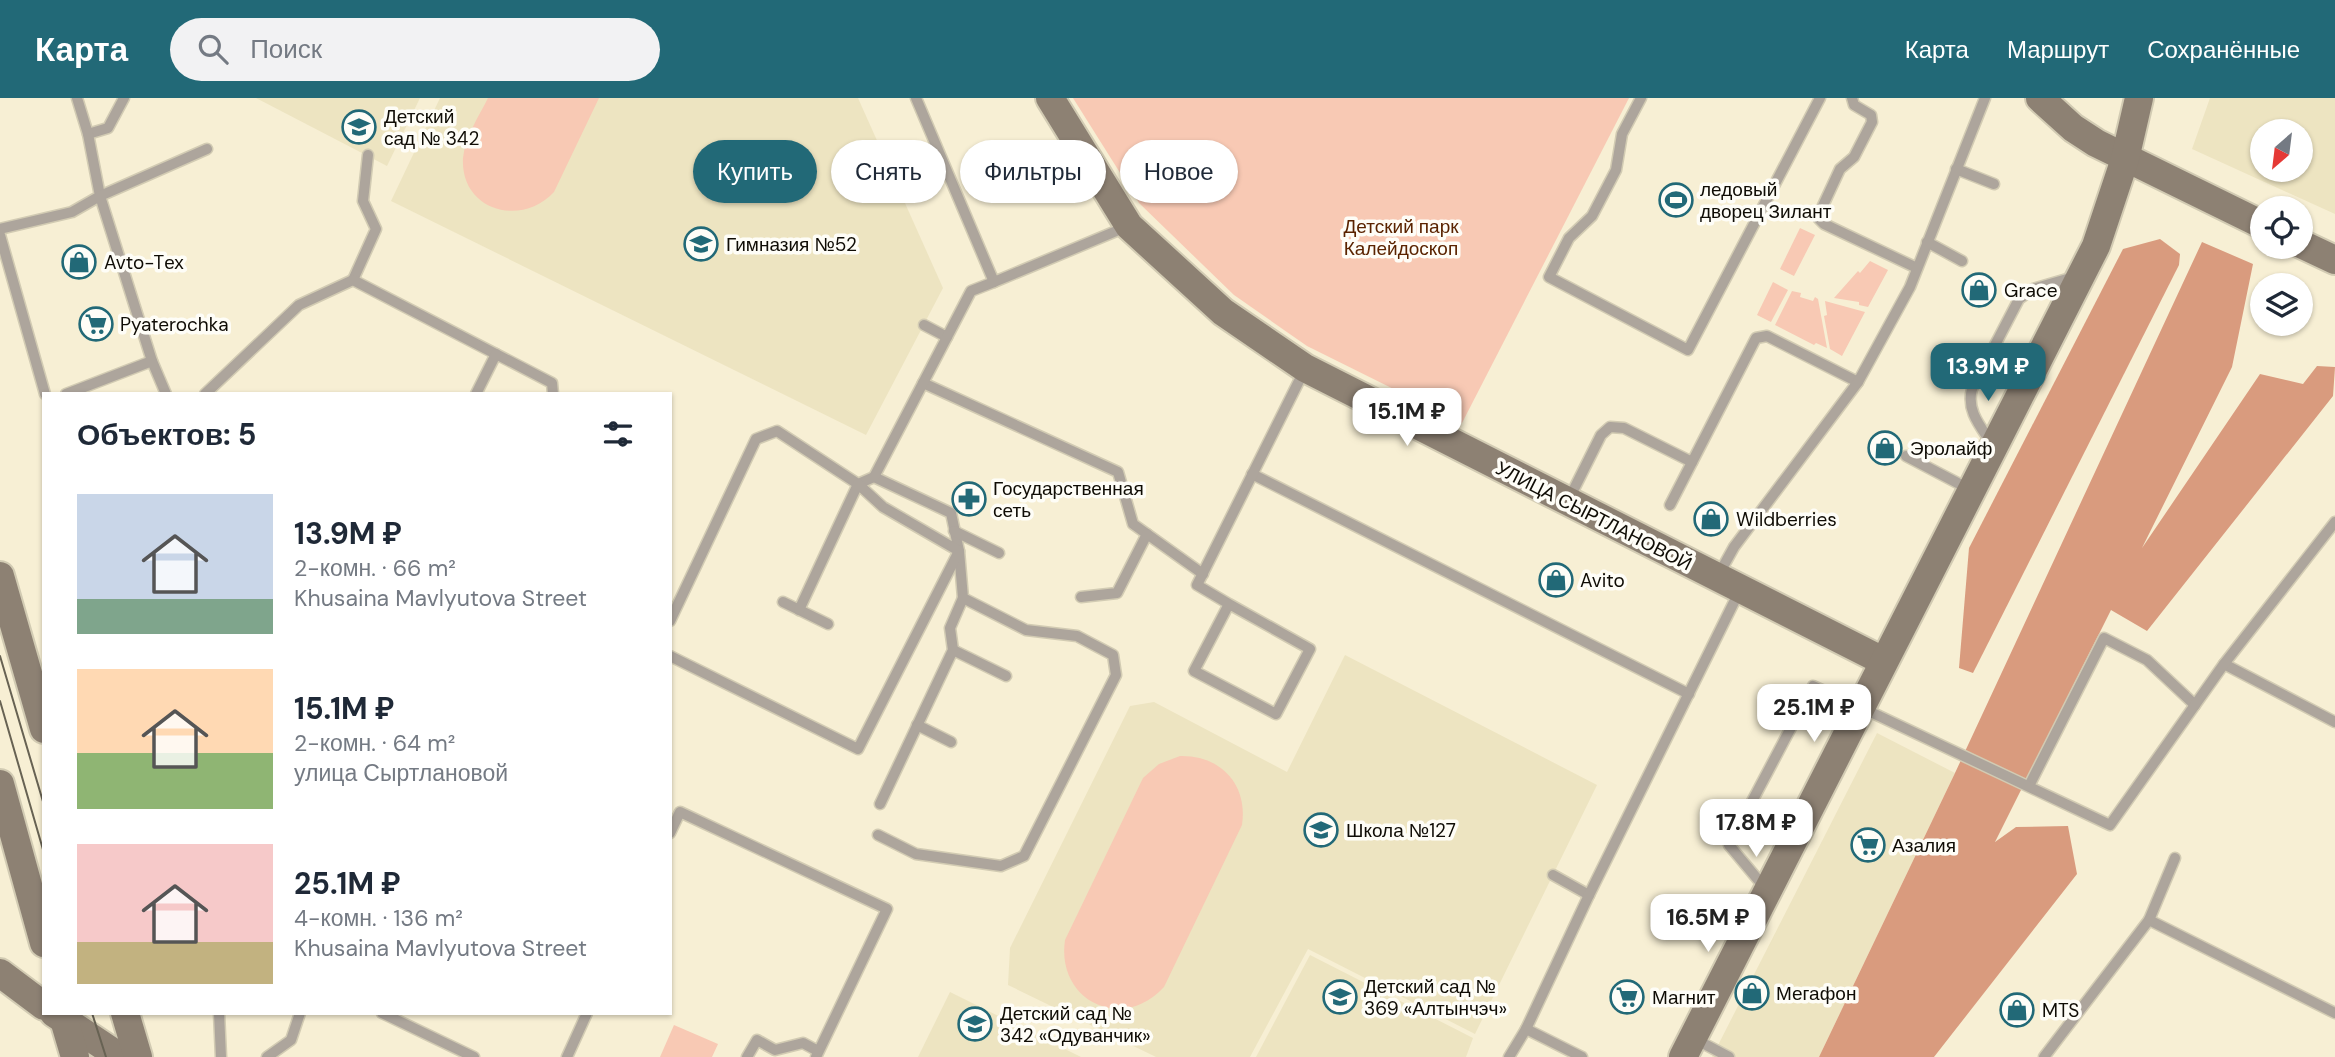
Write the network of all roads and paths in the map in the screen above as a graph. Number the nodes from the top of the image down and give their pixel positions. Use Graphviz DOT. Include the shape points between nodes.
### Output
graph roads {
  1 [pos="77,98"];
  2 [pos="124,98"];
  3 [pos="916,98"];
  4 [pos="1049,98"];
  5 [pos="1641,98"];
  6 [pos="1820,98"];
  7 [pos="1852,98"];
  8 [pos="1985,98"];
  9 [pos="2040,98"];
  10 [pos="2139,98"];
  11 [pos="88,134"];
  12 [pos="207,149"];
  13 [pos="368,155"];
  14 [pos="2125,159"];
  15 [pos="1956,169"];
  16 [pos="1994,184"];
  17 [pos="100,196"];
  18 [pos="2250,219"];
  19 [pos="1129,226"];
  20 [pos="0,229"];
  21 [pos="0,235"];
  22 [pos="1927,242"];
  23 [pos="2313,250"];
  24 [pos="2335,260"];
  25 [pos="1962,261"];
  26 [pos="1917,268"];
  27 [pos="2081,274"];
  28 [pos="353,280"];
  29 [pos="994,282"];
  30 [pos="924,325"];
  31 [pos="947,337"];
  32 [pos="496,354"];
  33 [pos="152,361"];
  34 [pos="1305,368"];
  35 [pos="1858,382"];
  36 [pos="923,383"];
  37 [pos="44,392"];
  38 [pos="71,392"];
  39 [pos="165,392"];
  40 [pos="207,392"];
  41 [pos="477,392"];
  42 [pos="553,392"];
  43 [pos="1994,446"];
  44 [pos="1906,456"];
  45 [pos="1692,462"];
  46 [pos="1252,474"];
  47 [pos="874,477"];
  48 [pos="858,484"];
  49 [pos="1971,490"];
  50 [pos="1567,502"];
  51 [pos="1670,505"];
  52 [pos="2335,522"];
  53 [pos="954,531"];
  54 [pos="1147,534"];
  55 [pos="959,551"];
  56 [pos="999,553"];
  57 [pos="1202,575"];
  58 [pos="0,576"];
  59 [pos="1728,584"];
  60 [pos="1081,597"];
  61 [pos="963,598"];
  62 [pos="783,602"];
  63 [pos="1229,604"];
  64 [pos="799,610"];
  65 [pos="672,617"];
  66 [pos="828,624"];
  67 [pos="953,650"];
  68 [pos="672,657"];
  69 [pos="1883,661"];
  70 [pos="2224,664"];
  71 [pos="1006,676"];
  72 [pos="1689,694"];
  73 [pos="2195,705"];
  74 [pos="1860,707"];
  75 [pos="42,722"];
  76 [pos="2335,722"];
  77 [pos="917,725"];
  78 [pos="951,742"];
  79 [pos="0,784"];
  80 [pos="2029,786"];
  81 [pos="880,804"];
  82 [pos="672,829"];
  83 [pos="878,835"];
  84 [pos="2175,858"];
  85 [pos="1552,875"];
  86 [pos="1767,891"];
  87 [pos="1589,895"];
  88 [pos="2149,920"];
  89 [pos="42,936"];
  90 [pos="0,973"];
  91 [pos="42,1003"];
  92 [pos="2335,1013"];
  93 [pos="57,1015"];
  94 [pos="59,1015"];
  95 [pos="126,1015"];
  96 [pos="219,1015"];
  97 [pos="299,1015"];
  98 [pos="386,1015"];
  99 [pos="586,1015"];
  100 [pos="1526,1029"];
  101 [pos="1688,1048"];
  102 [pos="817,1054"];
  103 [pos="75,1057"];
  104 [pos="120,1057"];
  105 [pos="138,1057"];
  106 [pos="221,1057"];
  107 [pos="267,1057"];
  108 [pos="474,1057"];
  109 [pos="567,1057"];
  110 [pos="747,1057"];
  111 [pos="1509,1057"];
  112 [pos="1582,1057"];
  113 [pos="1729,1057"];
  114 [pos="2044,1057"];
  1 -- 11 [label="lane"];
  2 -- 11 [label="lane" via="108,128"];
  3 -- 29 [label="lane"];
  4 -- 19 [label="street, УЛИЦА СЫРТЛАНОВОЙ"];
  5 -- 6 [label="lane" via="1622,134 1616,170 1591,216 1569,238 1549,277 1688,350"];
  7 -- 26 [label="lane" via="1872,121 1854,156 1840,169 1819,219"];
  8 -- 15 [label="lane"];
  9 -- 14 [label="street" via="2073,128"];
  10 -- 14 [label="street"];
  11 -- 17 [label="lane"];
  12 -- 17 [label="lane"];
  13 -- 28 [label="lane" via="363,201 376,229"];
  14 -- 18 [label="street"];
  14 -- 27 [label="street" via="2096,246"];
  15 -- 16 [label="lane"];
  15 -- 22 [label="lane"];
  17 -- 20 [label="lane" via="72,212"];
  17 -- 33 [label="lane"];
  19 -- 29 [label="lane"];
  19 -- 34 [label="street, УЛИЦА СЫРТЛАНОВОЙ" via="1223,312"];
  21 -- 37 [label="lane"];
  22 -- 25 [label="lane"];
  22 -- 26 [label="lane"];
  23 -- 24 [label="street"];
  26 -- 35 [label="lane"];
  27 -- 43 [label="street"];
  27 -- 43 [label="lane" via="2028,292 2008,317 1970,397 1972,412"];
  28 -- 32 [label="lane"];
  28 -- 40 [label="lane" via="299,305"];
  29 -- 31 [label="lane" via="971,291"];
  30 -- 31 [label="lane"];
  31 -- 36 [label="lane"];
  32 -- 41 [label="lane"];
  32 -- 42 [label="lane" via="552,383"];
  33 -- 38 [label="lane"];
  33 -- 39 [label="lane"];
  34 -- 46 [label="lane"];
  34 -- 50 [label="street, УЛИЦА СЫРТЛАНОВОЙ"];
  35 -- 45 [label="lane" via="1767,336 1756,338"];
  35 -- 59 [label="lane" via="1734,547"];
  36 -- 47 [label="lane"];
  36 -- 54 [label="lane" via="1118,472 1133,524"];
  43 -- 49 [label="street"];
  44 -- 49 [label="lane"];
  45 -- 50 [label="lane" via="1624,428 1610,427 1601,435"];
  45 -- 51 [label="lane"];
  46 -- 57 [label="lane"];
  46 -- 72 [label="lane"];
  47 -- 48 [label="lane"];
  47 -- 53 [label="lane" via="951,513"];
  48 -- 55 [label="lane" via="883,507"];
  48 -- 64 [label="lane"];
  48 -- 65 [label="lane" via="778,431 756,439"];
  49 -- 69 [label="street"];
  50 -- 59 [label="street, УЛИЦА СЫРТЛАНОВОЙ"];
  52 -- 70 [label="lane"];
  53 -- 55 [label="lane"];
  53 -- 56 [label="lane"];
  54 -- 57 [label="lane"];
  54 -- 60 [label="lane" via="1116,593"];
  55 -- 61 [label="lane"];
  55 -- 68 [label="lane" via="858,749"];
  57 -- 63 [label="lane" via="1197,585"];
  58 -- 75 [label="street"];
  59 -- 69 [label="street, УЛИЦА СЫРТЛАНОВОЙ"];
  59 -- 72 [label="lane"];
  61 -- 67 [label="lane" via="950,628"];
  61 -- 83 [label="lane" via="1026,630 1077,636 1113,655 1116,676 1024,856 1001,866 916,854"];
  62 -- 64 [label="lane"];
  63 -- 63 [label="lane" via="1194,671 1276,714 1310,649"];
  64 -- 66 [label="lane"];
  67 -- 71 [label="lane"];
  67 -- 77 [label="lane"];
  69 -- 74 [label="street"];
  70 -- 73 [label="lane"];
  70 -- 76 [label="lane"];
  72 -- 87 [label="lane"];
  73 -- 80 [label="lane" via="2110,825"];
  73 -- 80 [label="lane" via="2147,660 2104,638"];
  74 -- 80 [label="lane"];
  74 -- 86 [label="street"];
  74 -- 86 [label="lane" via="1813,686 1729,845"];
  77 -- 78 [label="lane"];
  77 -- 81 [label="lane"];
  79 -- 89 [label="street"];
  82 -- 102 [label="lane" via="680,812 887,909"];
  84 -- 88 [label="lane"];
  85 -- 87 [label="lane"];
  86 -- 101 [label="street"];
  87 -- 100 [label="lane"];
  88 -- 92 [label="lane"];
  88 -- 114 [label="lane"];
  90 -- 91 [label="street"];
  93 -- 103 [label="street"];
  94 -- 104 [label="street"];
  95 -- 105 [label="street"];
  96 -- 106 [label="lane"];
  97 -- 107 [label="lane" via="291,1040"];
  98 -- 108 [label="lane"];
  99 -- 109 [label="lane"];
  100 -- 111 [label="lane"];
  100 -- 112 [label="lane"];
  101 -- 113 [label="lane"];
  102 -- 110 [label="lane" via="803,1043 775,1050 757,1040"];
}
